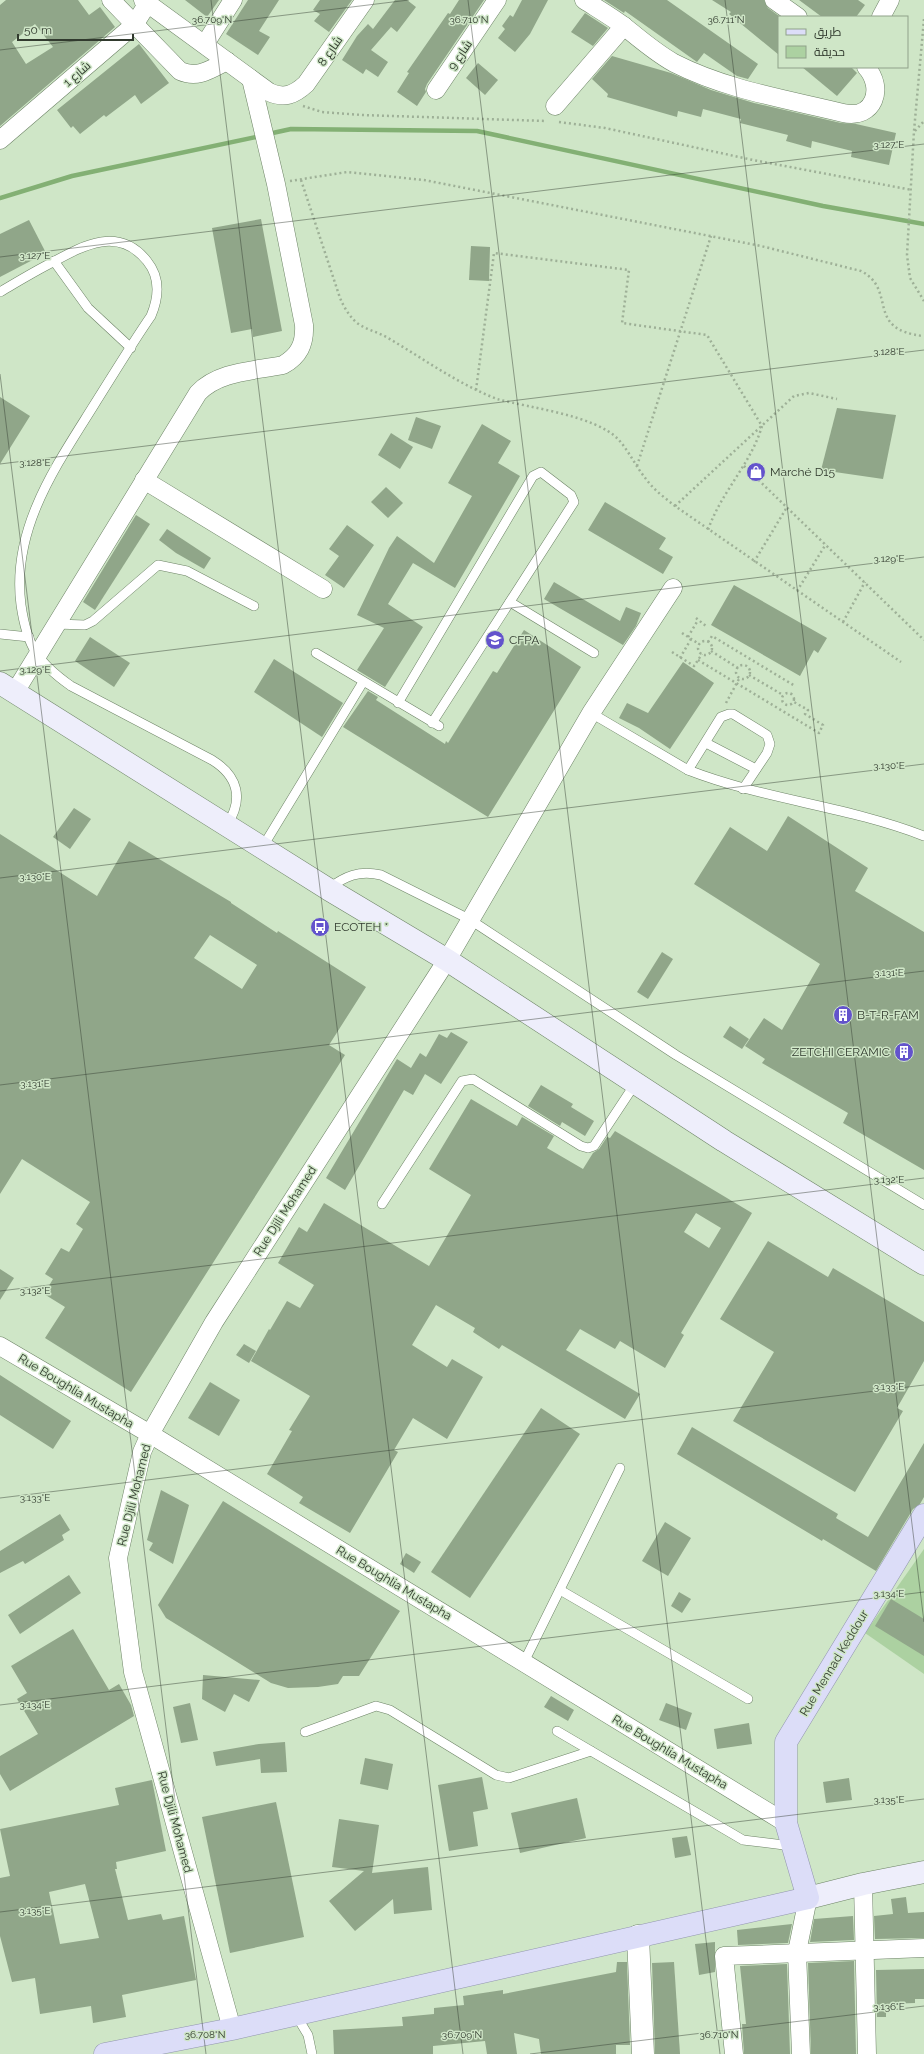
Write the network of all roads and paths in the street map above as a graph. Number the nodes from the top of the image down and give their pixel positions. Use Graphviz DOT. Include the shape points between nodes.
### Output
graph roads {
  1 [pos="111,0"];
  2 [pos="233,0"];
  3 [pos="365,0"];
  4 [pos="497,0"];
  5 [pos="584,0"];
  6 [pos="774,0"];
  7 [pos="890,0"];
  8 [pos="145,2"];
  9 [pos="797,16"];
  10 [pos="882,16"];
  11 [pos="924,18"];
  12 [pos="134,25"];
  13 [pos="624,26"];
  14 [pos="205,44"];
  15 [pos="227,60"];
  16 [pos="867,68"];
  17 [pos="251,79"];
  18 [pos="436,90"];
  19 [pos="289,96"];
  20 [pos="555,106"];
  21 [pos="924,121"];
  22 [pos="914,131"];
  23 [pos="0,140"];
  24 [pos="301,180"];
  25 [pos="276,184"];
  26 [pos="912,190"];
  27 [pos="711,236"];
  28 [pos="54,261"];
  29 [pos="0,292"];
  30 [pos="924,301"];
  31 [pos="680,333"];
  32 [pos="924,336"];
  33 [pos="131,348"];
  34 [pos="476,390"];
  35 [pos="837,400"];
  36 [pos="762,426"];
  37 [pos="744,466"];
  38 [pos="637,467"];
  39 [pos="144,480"];
  40 [pos="675,506"];
  41 [pos="787,507"];
  42 [pos="708,530"];
  43 [pos="826,544"];
  44 [pos="754,562"];
  45 [pos="865,582"];
  46 [pos="672,588"];
  47 [pos="323,589"];
  48 [pos="798,591"];
  49 [pos="510,602"];
  50 [pos="254,606"];
  51 [pos="843,622"];
  52 [pos="56,624"];
  53 [pos="706,626"];
  54 [pos="682,633"];
  55 [pos="0,634"];
  56 [pos="29,637"];
  57 [pos="688,637"];
  58 [pos="691,639"];
  59 [pos="924,640"];
  60 [pos="708,642"];
  61 [pos="699,644"];
  62 [pos="711,651"];
  63 [pos="672,652"];
  64 [pos="316,653"];
  65 [pos="594,653"];
  66 [pos="702,654"];
  67 [pos="37,656"];
  68 [pos="680,658"];
  69 [pos="751,659"];
  70 [pos="698,660"];
  71 [pos="901,662"];
  72 [pos="746,666"];
  73 [pos="738,668"];
  74 [pos="749,675"];
  75 [pos="740,677"];
  76 [pos="363,682"];
  77 [pos="736,683"];
  78 [pos="795,686"];
  79 [pos="7,687"];
  80 [pos="783,695"];
  81 [pos="794,702"];
  82 [pos="398,703"];
  83 [pos="785,704"];
  84 [pos="782,711"];
  85 [pos="591,713"];
  86 [pos="725,715"];
  87 [pos="706,743"];
  88 [pos="756,769"];
  89 [pos="688,770"];
  90 [pos="743,788"];
  91 [pos="227,826"];
  92 [pos="924,836"];
  93 [pos="262,848"];
  94 [pos="328,889"];
  95 [pos="469,919"];
  96 [pos="447,960"];
  97 [pos="635,1084"];
  98 [pos="382,1204"];
  99 [pos="924,1205"];
  100 [pos="924,1264"];
  101 [pos="0,1346"];
  102 [pos="150,1434"];
  103 [pos="620,1468"];
  104 [pos="924,1515"];
  105 [pos="560,1590"];
  106 [pos="524,1662"];
  107 [pos="748,1699"];
  108 [pos="557,1731"];
  109 [pos="305,1732"];
  110 [pos="591,1751"];
  111 [pos="786,1823"];
  112 [pos="793,1846"];
  113 [pos="924,1872"];
  114 [pos="863,1884"];
  115 [pos="808,1898"];
  116 [pos="638,1936"];
  117 [pos="924,1948"];
  118 [pos="864,1951"];
  119 [pos="797,1952"];
  120 [pos="294,2013"];
  121 [pos="232,2028"];
  122 [pos="105,2054"];
  123 [pos="312,2054"];
  124 [pos="643,2054"];
  125 [pos="734,2054"];
  126 [pos="801,2054"];
  127 [pos="867,2054"];
  1 -- 12 [label="street"];
  2 -- 14 [label="street"];
  3 -- 19 [label="street, شارع 8" via="310,79 301,89"];
  4 -- 18 [label="street, شارع 9"];
  5 -- 13 [label="street"];
  6 -- 9 [label="street"];
  7 -- 10 [label="street"];
  8 -- 12 [label="street, شارع 1"];
  8 -- 14 [label="street"];
  11 -- 22 [label="path"];
  12 -- 15 [label="street" via="174,66 186,73 206,72"];
  12 -- 23 [label="street, شارع 1"];
  13 -- 16 [label="street" via="652,49 700,75 738,88 851,115 866,110 875,97 874,82"];
  13 -- 20 [label="street"];
  14 -- 15 [label="street"];
  15 -- 17 [label="street"];
  17 -- 19 [label="street" via="274,94"];
  17 -- 25 [label="street"];
  19 -- 26 [label="path" via="304,107 322,112 530,119 597,127"];
  21 -- 22 [label="path"];
  22 -- 26 [label="path"];
  24 -- 25 [label="path"];
  24 -- 27 [label="path" via="347,172 408,178"];
  24 -- 34 [label="path" via="340,298 352,317 364,327 386,337"];
  25 -- 39 [label="street" via="304,325 303,345 291,360 283,365 219,378 204,387 193,400"];
  26 -- 30 [label="path" via="907,255 910,278"];
  27 -- 31 [label="path"];
  27 -- 32 [label="path" via="861,271 878,287 884,314 894,327 909,335"];
  28 -- 29 [label="lane"];
  28 -- 33 [label="lane" via="88,308"];
  28 -- 33 [label="lane" via="81,247 102,241 124,244 143,256 154,274 157,295 151,316"];
  31 -- 34 [label="path" via="622,323 629,270 494,253"];
  31 -- 36 [label="path" via="707,335"];
  31 -- 38 [label="path"];
  33 -- 56 [label="lane" via="68,447 32,514 19,573 23,615"];
  34 -- 38 [label="path" via="497,399 598,426 618,440"];
  35 -- 36 [label="path" via="809,393 798,394"];
  36 -- 37 [label="path" via="757,442"];
  36 -- 40 [label="path"];
  37 -- 41 [label="path"];
  37 -- 42 [label="path" via="723,497"];
  38 -- 40 [label="path" via="657,492"];
  39 -- 47 [label="street"];
  39 -- 52 [label="street"];
  40 -- 42 [label="path"];
  41 -- 43 [label="path"];
  41 -- 44 [label="path"];
  42 -- 44 [label="path"];
  43 -- 45 [label="path"];
  43 -- 48 [label="path"];
  44 -- 48 [label="path"];
  45 -- 51 [label="path"];
  45 -- 59 [label="path"];
  46 -- 85 [label="street, Rue Djili Mohamed"];
  48 -- 51 [label="path"];
  49 -- 65 [label="lane"];
  49 -- 82 [label="lane" via="436,725"];
  49 -- 82 [label="lane" via="574,502 571,495 540,472 533,476"];
  50 -- 52 [label="lane" via="187,571 158,565 93,621 85,625"];
  51 -- 71 [label="path"];
  52 -- 67 [label="street"];
  53 -- 57 [label="path" via="697,619"];
  54 -- 57 [label="path"];
  55 -- 56 [label="lane"];
  56 -- 67 [label="lane"];
  57 -- 58 [label="path"];
  58 -- 61 [label="path"];
  58 -- 68 [label="path"];
  60 -- 61 [label="path"];
  60 -- 62 [label="path"];
  60 -- 69 [label="path" via="712,636"];
  61 -- 66 [label="path" via="698,650"];
  62 -- 66 [label="path"];
  62 -- 73 [label="path"];
  63 -- 68 [label="path"];
  64 -- 76 [label="lane"];
  66 -- 70 [label="path"];
  67 -- 79 [label="street"];
  67 -- 91 [label="lane" via="51,672 71,686 222,766 232,779 237,794 234,811"];
  68 -- 70 [label="path" via="694,666"];
  69 -- 72 [label="path"];
  69 -- 78 [label="path"];
  70 -- 77 [label="path"];
  72 -- 73 [label="path"];
  72 -- 74 [label="path" via="750,670"];
  73 -- 75 [label="path" via="737,673"];
  74 -- 75 [label="path" via="745,678"];
  74 -- 80 [label="path"];
  75 -- 77 [label="path"];
  76 -- 82 [label="lane"];
  76 -- 93 [label="lane"];
  77 -- 84 [label="path"];
  77 -- 86 [label="path" via="728,698"];
  79 -- 91 [label="main road"];
  80 -- 81 [label="path" via="792,694"];
  80 -- 83 [label="path" via="782,701"];
  81 -- 83 [label="path"];
  81 -- 84 [label="path" via="808,710 805,714 823,725 819,733"];
  83 -- 84 [label="path"];
  85 -- 89 [label="lane"];
  85 -- 95 [label="street, Rue Djili Mohamed"];
  86 -- 87 [label="lane" via="721,717"];
  86 -- 88 [label="lane" via="733,714 763,732 769,739 770,748"];
  87 -- 88 [label="lane"];
  87 -- 89 [label="lane"];
  88 -- 90 [label="lane"];
  89 -- 90 [label="lane"];
  90 -- 92 [label="lane" via="864,816"];
  91 -- 93 [label="main road"];
  93 -- 94 [label="main road"];
  94 -- 95 [label="lane" via="345,877 358,873 372,873 381,875"];
  94 -- 96 [label="main road"];
  95 -- 96 [label="street, Rue Djili Mohamed"];
  95 -- 99 [label="lane" via="676,1055"];
  96 -- 97 [label="main road"];
  96 -- 102 [label="street, Rue Djili Mohamed" via="214,1322"];
  97 -- 98 [label="lane" via="594,1146 588,1148 474,1079 462,1081"];
  97 -- 100 [label="main road"];
  101 -- 102 [label="street, Rue Boughlia Mustapha"];
  102 -- 106 [label="street, Rue Boughlia Mustapha"];
  102 -- 121 [label="street, Rue Djili Mohamed" via="142,1452 118,1558 133,1672"];
  103 -- 105 [label="lane"];
  104 -- 111 [label="main road, Rue Mennad Keddour" via="786,1742"];
  105 -- 106 [label="lane"];
  105 -- 107 [label="lane"];
  106 -- 111 [label="street, Rue Boughlia Mustapha"];
  108 -- 110 [label="lane"];
  109 -- 110 [label="lane" via="376,1706 390,1710 496,1775 509,1778"];
  110 -- 112 [label="lane" via="743,1840"];
  111 -- 112 [label="main road, Rue Mennad Keddour"];
  112 -- 115 [label="main road, Rue Mennad Keddour"];
  113 -- 114 [label="main road"];
  114 -- 115 [label="main road"];
  114 -- 118 [label="street"];
  115 -- 116 [label="main road"];
  115 -- 119 [label="street"];
  116 -- 120 [label="main road"];
  116 -- 124 [label="street"];
  117 -- 118 [label="street"];
  118 -- 119 [label="street"];
  118 -- 127 [label="street"];
  119 -- 125 [label="street" via="724,1956"];
  119 -- 126 [label="street"];
  120 -- 121 [label="main road"];
  120 -- 123 [label="lane" via="308,2035"];
  121 -- 122 [label="main road"];
}
